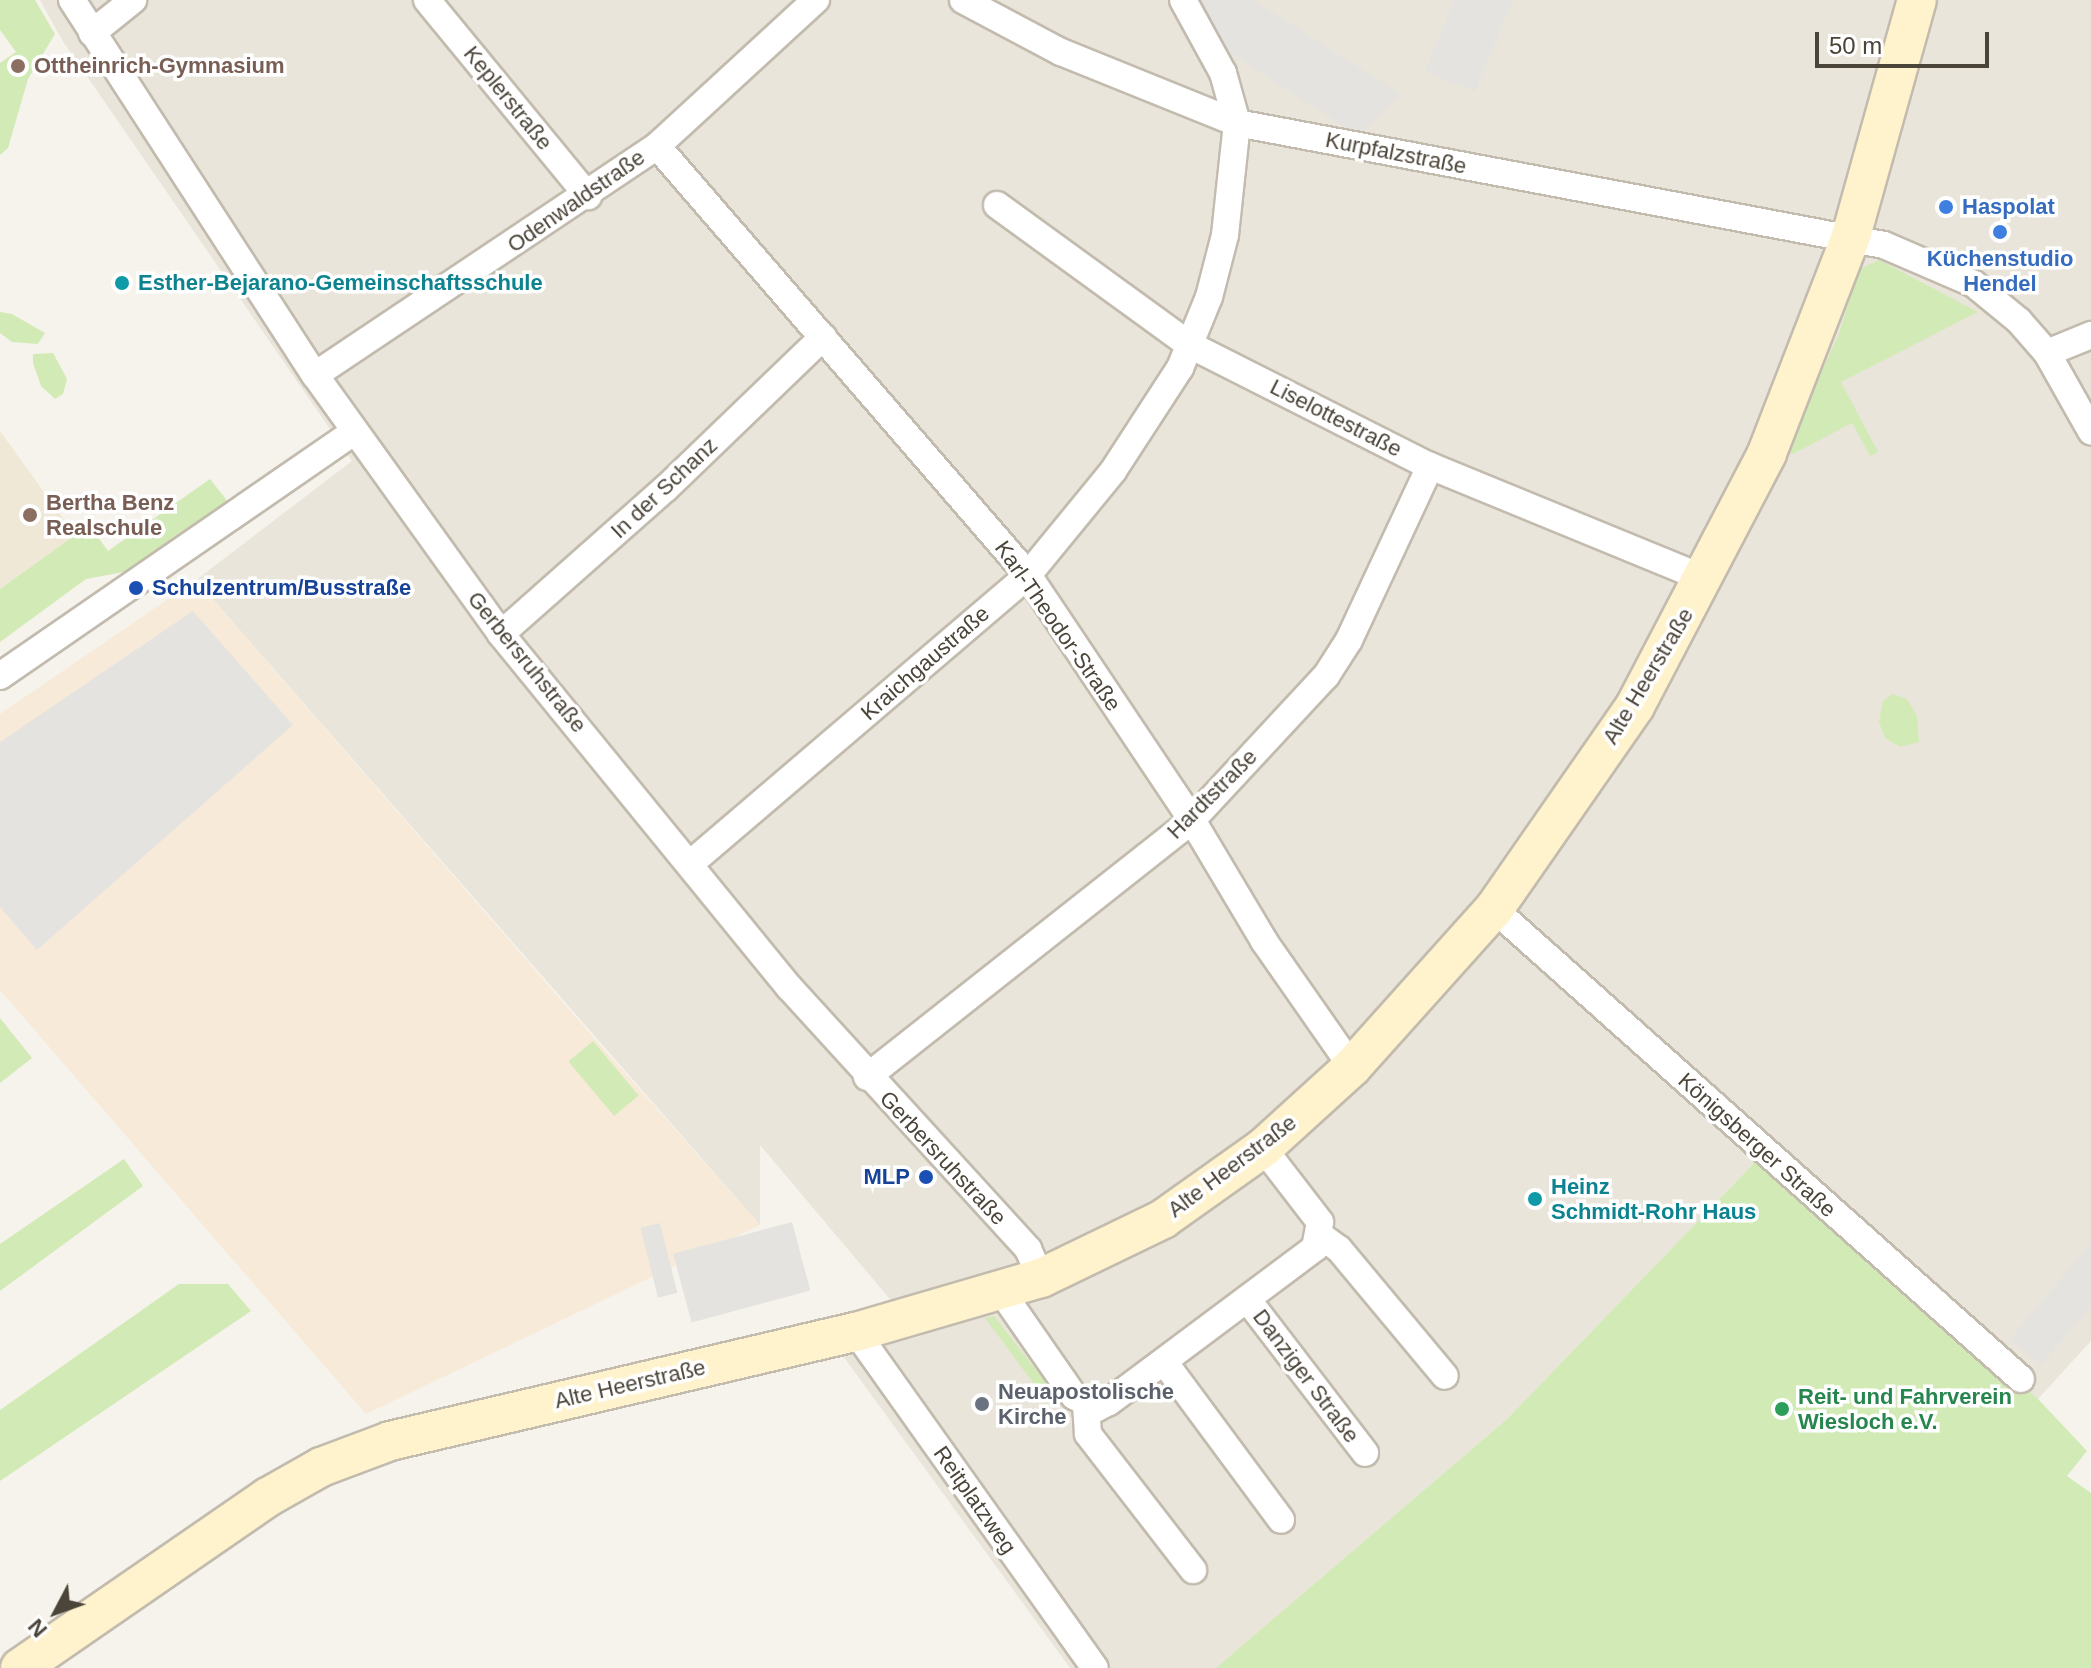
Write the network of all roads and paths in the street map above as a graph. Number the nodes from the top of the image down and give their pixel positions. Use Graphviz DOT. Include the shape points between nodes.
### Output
graph roads {
  1 [pos="72,0"];
  2 [pos="133,0"];
  3 [pos="427,0"];
  4 [pos="816,0"];
  5 [pos="963,0"];
  6 [pos="1183,0"];
  7 [pos="1917,0"];
  8 [pos="92,33"];
  9 [pos="1237,123"];
  10 [pos="657,146"];
  11 [pos="588,196"];
  12 [pos="997,205"];
  13 [pos="1851,236"];
  14 [pos="2091,335"];
  15 [pos="823,337"];
  16 [pos="1188,344"];
  17 [pos="2047,353"];
  18 [pos="315,375"];
  19 [pos="2091,431"];
  20 [pos="354,432"];
  21 [pos="1430,466"];
  22 [pos="1028,575"];
  23 [pos="1705,579"];
  24 [pos="501,634"];
  25 [pos="0,676"];
  26 [pos="1192,820"];
  27 [pos="690,864"];
  28 [pos="1494,909"];
  29 [pos="1352,1067"];
  30 [pos="867,1077"];
  31 [pos="1263,1148"];
  32 [pos="1321,1236"];
  33 [pos="1041,1278"];
  34 [pos="1001,1291"];
  35 [pos="1247,1299"];
  36 [pos="856,1332"];
  37 [pos="1165,1363"];
  38 [pos="1445,1376"];
  39 [pos="2021,1379"];
  40 [pos="1086,1405"];
  41 [pos="1365,1453"];
  42 [pos="1281,1520"];
  43 [pos="1193,1570"];
  44 [pos="20,1668"];
  45 [pos="1095,1668"];
  1 -- 8 [label="street, Gerbersruhstraße"];
  2 -- 8 [label="street"];
  3 -- 11 [label="street, Keplerstraße"];
  4 -- 10 [label="street, Odenwaldstraße"];
  5 -- 9 [label="street, Kurpfalzstraße" via="1061,52"];
  6 -- 9 [label="street" via="1223,73"];
  7 -- 13 [label="street, Alte Heerstraße"];
  8 -- 18 [label="street, Gerbersruhstraße"];
  9 -- 13 [label="street, Kurpfalzstraße"];
  9 -- 16 [label="street, Kraichgaustraße" via="1225,235 1209,297"];
  10 -- 11 [label="street, Odenwaldstraße"];
  10 -- 15 [label="street, Karl-Theodor-Straße"];
  11 -- 18 [label="street, Odenwaldstraße"];
  12 -- 16 [label="street, Liselottestraße"];
  13 -- 17 [label="street, Kurpfalzstraße" via="1974,284"];
  13 -- 23 [label="street, Alte Heerstraße" via="1767,453"];
  14 -- 17 [label="street"];
  15 -- 22 [label="street, Karl-Theodor-Straße"];
  15 -- 24 [label="street, In der Schanz" via="666,488"];
  16 -- 21 [label="street, Liselottestraße"];
  16 -- 22 [label="street, Kraichgaustraße" via="1180,368 1113,471"];
  17 -- 19 [label="street, Kurpfalzstraße"];
  18 -- 20 [label="street, Gerbersruhstraße"];
  20 -- 24 [label="street, Gerbersruhstraße"];
  20 -- 25 [label="street"];
  21 -- 23 [label="street, Liselottestraße"];
  21 -- 26 [label="street, Hardtstraße" via="1349,640 1326,676"];
  22 -- 26 [label="street, Karl-Theodor-Straße"];
  22 -- 27 [label="street, Kraichgaustraße"];
  23 -- 28 [label="street, Alte Heerstraße" via="1635,706"];
  24 -- 27 [label="street, Gerbersruhstraße"];
  26 -- 29 [label="street, Karl-Theodor-Straße" via="1264,941"];
  26 -- 30 [label="street, Hardtstraße"];
  27 -- 30 [label="street, Gerbersruhstraße"];
  28 -- 29 [label="street, Alte Heerstraße"];
  28 -- 39 [label="street, Königsberger Straße"];
  29 -- 31 [label="street, Alte Heerstraße"];
  30 -- 33 [label="street, Gerbersruhstraße" via="1028,1249"];
  31 -- 32 [label="street" via="1320,1222"];
  31 -- 33 [label="street, Alte Heerstraße" via="1163,1219"];
  32 -- 35 [label="street, Danziger Straße" via="1315,1248"];
  32 -- 38 [label="street" via="1339,1249"];
  33 -- 34 [label="street, Alte Heerstraße"];
  34 -- 36 [label="street, Alte Heerstraße"];
  34 -- 40 [label="street"];
  35 -- 37 [label="street, Danziger Straße"];
  35 -- 41 [label="street, Danziger Straße"];
  36 -- 44 [label="street, Alte Heerstraße" via="405,1438 321,1467 268,1497"];
  36 -- 45 [label="street, Reitplatzweg"];
  37 -- 40 [label="street, Danziger Straße" via="1109,1402 1097,1408"];
  37 -- 42 [label="street"];
  40 -- 43 [label="street" via="1088,1434"];
}
